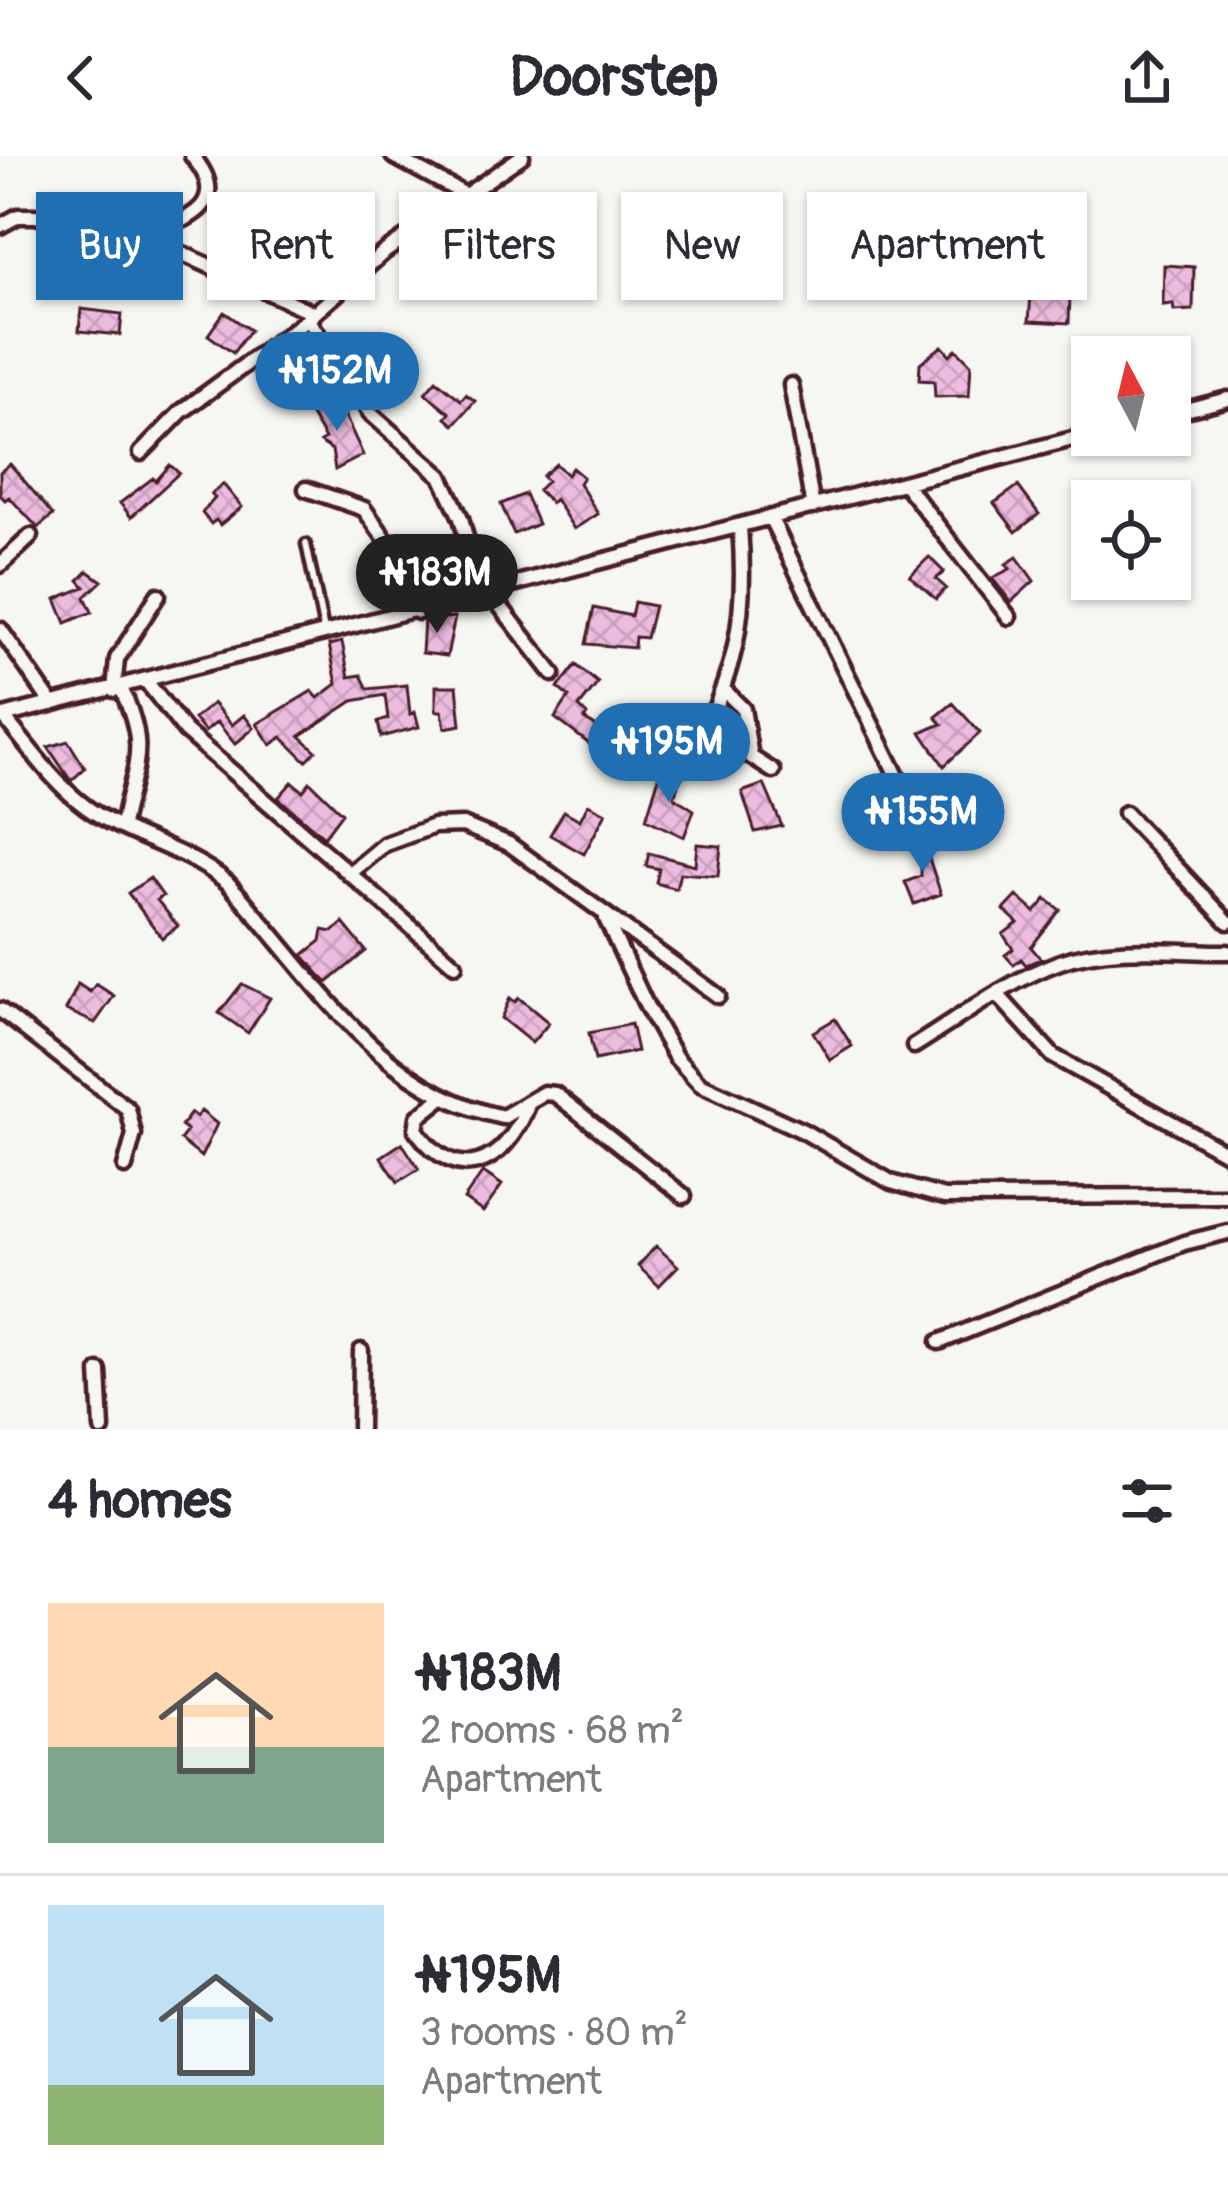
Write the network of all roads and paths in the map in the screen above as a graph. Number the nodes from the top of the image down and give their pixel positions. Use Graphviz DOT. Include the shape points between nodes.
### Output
graph roads {
  1 [pos="192,156"];
  2 [pos="393,156"];
  3 [pos="521,156"];
  4 [pos="460,192"];
  5 [pos="470,192"];
  6 [pos="36,216"];
  7 [pos="183,221"];
  8 [pos="0,226"];
  9 [pos="399,244"];
  10 [pos="183,254"];
  11 [pos="311,316"];
  12 [pos="791,385"];
  13 [pos="1228,399"];
  14 [pos="1191,409"];
  15 [pos="1071,440"];
  16 [pos="141,453"];
  17 [pos="905,484"];
  18 [pos="306,489"];
  19 [pos="814,508"];
  20 [pos="771,519"];
  21 [pos="740,527"];
  22 [pos="31,536"];
  23 [pos="306,544"];
  24 [pos="0,565"];
  25 [pos="485,594"];
  26 [pos="158,595"];
  27 [pos="418,612"];
  28 [pos="1009,617"];
  29 [pos="0,629"];
  30 [pos="325,636"];
  31 [pos="553,674"];
  32 [pos="146,681"];
  33 [pos="117,689"];
  34 [pos="724,690"];
  35 [pos="52,704"];
  36 [pos="2,716"];
  37 [pos="694,758"];
  38 [pos="773,771"];
  39 [pos="900,782"];
  40 [pos="1125,813"];
  41 [pos="122,825"];
  42 [pos="349,874"];
  43 [pos="606,919"];
  44 [pos="1228,922"];
  45 [pos="1228,952"];
  46 [pos="455,965"];
  47 [pos="997,994"];
  48 [pos="718,996"];
  49 [pos="0,1010"];
  50 [pos="914,1046"];
  51 [pos="443,1097"];
  52 [pos="527,1108"];
  53 [pos="1228,1154"];
  54 [pos="125,1167"];
  55 [pos="684,1196"];
  56 [pos="1228,1196"];
  57 [pos="1228,1232"];
  58 [pos="939,1342"];
  59 [pos="361,1352"];
  60 [pos="99,1371"];
  61 [pos="102,1429"];
  62 [pos="360,1429"];
  1 -- 7 [label="street" via="206,197"];
  2 -- 4 [label="street"];
  3 -- 5 [label="street"];
  6 -- 8 [label="street"];
  9 -- 11 [label="street"];
  10 -- 11 [label="street"];
  11 -- 16 [label="street" via="181,412"];
  11 -- 25 [label="street" via="370,413 441,476"];
  12 -- 19 [label="street"];
  13 -- 14 [label="street"];
  15 -- 17 [label="street"];
  17 -- 19 [label="street"];
  17 -- 28 [label="street"];
  18 -- 27 [label="street" via="364,508"];
  19 -- 20 [label="street"];
  20 -- 21 [label="street"];
  20 -- 39 [label="street"];
  21 -- 25 [label="street"];
  21 -- 34 [label="street" via="742,615"];
  22 -- 24 [label="street"];
  23 -- 30 [label="lane"];
  25 -- 27 [label="street"];
  25 -- 31 [label="street"];
  26 -- 33 [label="street" via="116,659"];
  27 -- 30 [label="street"];
  29 -- 35 [label="street"];
  30 -- 32 [label="street"];
  32 -- 33 [label="street"];
  32 -- 42 [label="street" via="185,731"];
  33 -- 35 [label="street"];
  33 -- 41 [label="street" via="140,730"];
  34 -- 37 [label="street"];
  34 -- 38 [label="street" via="743,709 751,757"];
  35 -- 36 [label="street"];
  36 -- 41 [label="street" via="62,787"];
  40 -- 44 [label="street"];
  41 -- 51 [label="street" via="227,882 376,1052"];
  42 -- 43 [label="street" via="385,844 463,825 509,844"];
  42 -- 46 [label="street"];
  43 -- 48 [label="street"];
  43 -- 56 [label="street" via="676,1058 700,1084 891,1182 944,1197"];
  45 -- 47 [label="street" via="1063,961"];
  47 -- 50 [label="street"];
  47 -- 53 [label="street" via="1053,1056"];
  49 -- 54 [label="street" via="128,1109 134,1134"];
  51 -- 52 [label="street" via="503,1118"];
  51 -- 52 [label="street" via="418,1118 416,1130 466,1162 506,1150"];
  52 -- 55 [label="street" via="555,1094"];
  57 -- 58 [label="street"];
  59 -- 62 [label="street"];
  60 -- 61 [label="street"];
}
